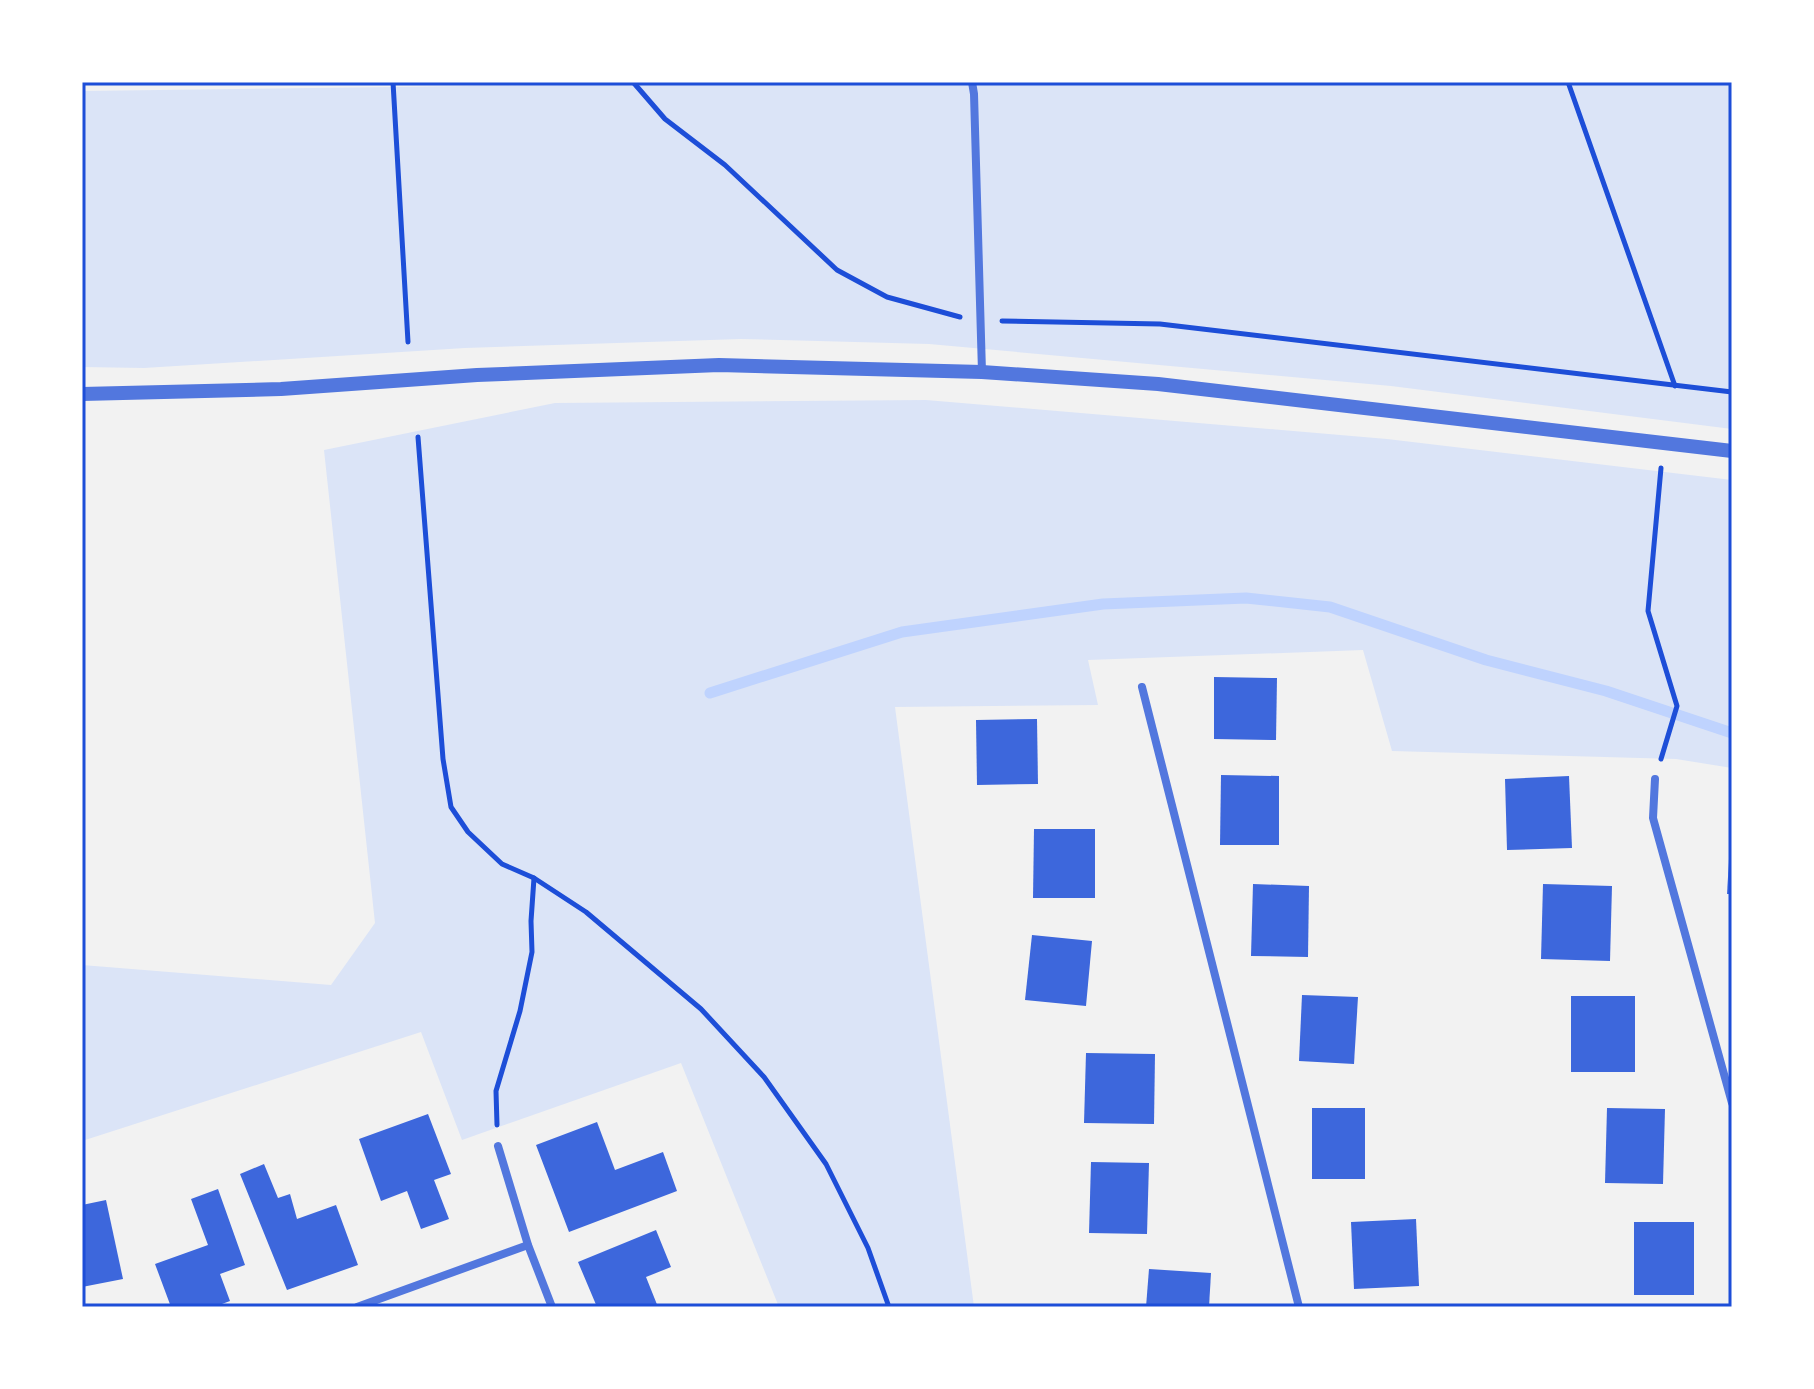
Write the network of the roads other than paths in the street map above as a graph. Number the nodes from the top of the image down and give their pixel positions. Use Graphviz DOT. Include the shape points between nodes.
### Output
graph roads {
  1 [pos="972,82"];
  2 [pos="982,372"];
  3 [pos="82,394"];
  4 [pos="1732,451"];
  5 [pos="1142,687"];
  6 [pos="1655,779"];
  7 [pos="1732,1103"];
  8 [pos="498,1146"];
  9 [pos="528,1245"];
  10 [pos="357,1307"];
  11 [pos="552,1307"];
  12 [pos="1299,1307"];
  1 -- 2 [label="street"];
  2 -- 3 [label="street" via="719,365 281,389"];
  2 -- 4 [label="street" via="1158,384"];
  5 -- 12 [label="street"];
  6 -- 7 [label="street" via="1653,818"];
  8 -- 9 [label="street"];
  9 -- 10 [label="street"];
  9 -- 11 [label="street"];
}
